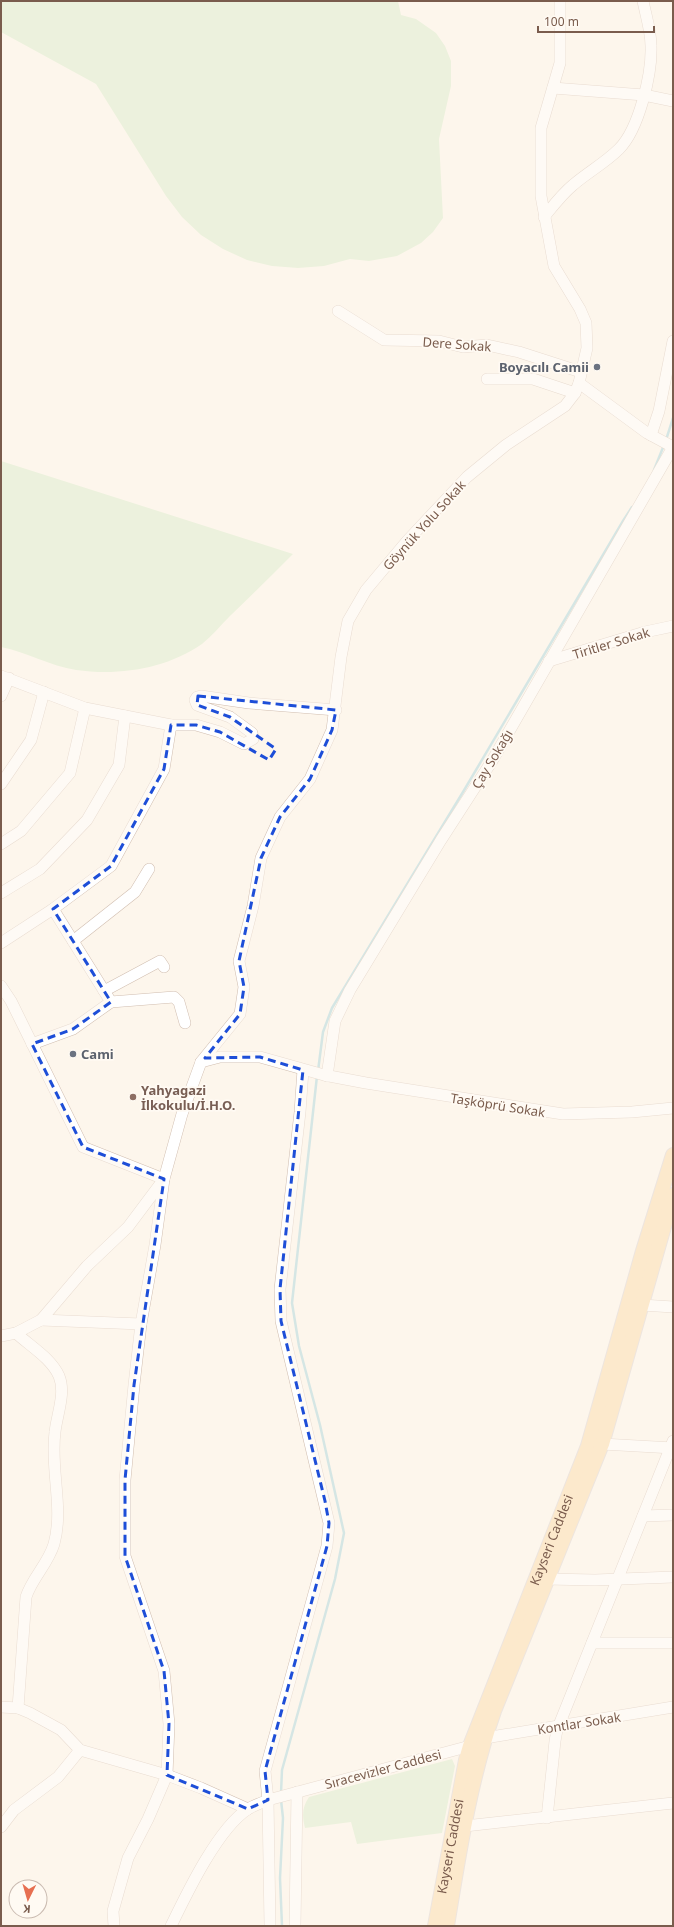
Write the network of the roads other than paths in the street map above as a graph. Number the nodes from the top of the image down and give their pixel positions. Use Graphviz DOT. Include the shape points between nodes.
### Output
graph roads {
  1 [pos="560,1"];
  2 [pos="643,1"];
  3 [pos="553,88"];
  4 [pos="644,94"];
  5 [pos="673,101"];
  6 [pos="544,216"];
  7 [pos="338,311"];
  8 [pos="673,341"];
  9 [pos="487,379"];
  10 [pos="578,383"];
  11 [pos="653,437"];
  12 [pos="672,447"];
  13 [pos="673,626"];
  14 [pos="549,661"];
  15 [pos="5,677"];
  16 [pos="44,692"];
  17 [pos="1,696"];
  18 [pos="85,708"];
  19 [pos="336,710"];
  20 [pos="126,716"];
  21 [pos="171,725"];
  22 [pos="1,784"];
  23 [pos="1,844"];
  24 [pos="149,869"];
  25 [pos="1,893"];
  26 [pos="53,909"];
  27 [pos="73,941"];
  28 [pos="1,943"];
  29 [pos="164,967"];
  30 [pos="1,986"];
  31 [pos="104,991"];
  32 [pos="111,1002"];
  33 [pos="185,1022"];
  34 [pos="32,1044"];
  35 [pos="201,1062"];
  36 [pos="303,1070"];
  37 [pos="325,1076"];
  38 [pos="673,1108"];
  39 [pos="673,1155"];
  40 [pos="164,1179"];
  41 [pos="673,1195"];
  42 [pos="642,1305"];
  43 [pos="673,1307"];
  44 [pos="41,1320"];
  45 [pos="141,1324"];
  46 [pos="16,1334"];
  47 [pos="1,1336"];
  48 [pos="602,1444"];
  49 [pos="672,1446"];
  50 [pos="643,1516"];
  51 [pos="673,1516"];
  52 [pos="673,1577"];
  53 [pos="547,1579"];
  54 [pos="616,1580"];
  55 [pos="592,1643"];
  56 [pos="673,1643"];
  57 [pos="1,1707"];
  58 [pos="673,1707"];
  59 [pos="18,1708"];
  60 [pos="559,1726"];
  61 [pos="485,1738"];
  62 [pos="470,1746"];
  63 [pos="80,1750"];
  64 [pos="167,1775"];
  65 [pos="297,1792"];
  66 [pos="268,1800"];
  67 [pos="673,1803"];
  68 [pos="248,1809"];
  69 [pos="547,1818"];
  70 [pos="465,1826"];
  71 [pos="1,1827"];
  72 [pos="114,1926"];
  73 [pos="171,1926"];
  74 [pos="270,1926"];
  75 [pos="295,1926"];
  76 [pos="435,1926"];
  77 [pos="447,1926"];
  1 -- 3 [label="street" via="560,63"];
  2 -- 4 [label="street" via="651,47"];
  3 -- 4 [label="street"];
  3 -- 6 [label="street" via="541,128 540,181"];
  4 -- 5 [label="street"];
  4 -- 6 [label="street" via="630,132 621,148 573,184"];
  6 -- 10 [label="street" via="554,266 586,323 588,340"];
  7 -- 10 [label="street, Dere Sokak" via="384,340 438,341 463,347 487,345 519,352"];
  8 -- 11 [label="street"];
  9 -- 10 [label="street" via="533,379"];
  10 -- 11 [label="street"];
  10 -- 19 [label="street, Göynük Yolu Sokak" via="565,406 506,446 467,477 407,541 366,590 348,621 341,657"];
  11 -- 12 [label="street"];
  12 -- 14 [label="street, Çay Sokağı"];
  13 -- 14 [label="street, Tiritler Sokak"];
  14 -- 37 [label="street, Çay Sokağı" via="492,760 350,990 335,1021"];
  15 -- 16 [label="street"];
  15 -- 17 [label="street"];
  16 -- 18 [label="street"];
  16 -- 22 [label="street" via="31,740"];
  18 -- 20 [label="street"];
  18 -- 23 [label="street" via="70,773 21,831"];
  19 -- 21 [label="street" via="200,696 195,700 197,705 230,717 252,733 253,740 240,743 220,732 196,725"];
  19 -- 35 [label="street, Göynük Yolu Sokak" via="332,730 310,778 280,817 261,858 253,906 239,961 244,987 240,1014"];
  20 -- 21 [label="street"];
  20 -- 25 [label="street" via="119,764 87,820 40,868"];
  21 -- 26 [label="street" via="164,769 111,866"];
  24 -- 27 [label="street" via="135,892"];
  26 -- 27 [label="street"];
  26 -- 28 [label="street"];
  27 -- 31 [label="street"];
  29 -- 31 [label="street" via="160,961"];
  30 -- 34 [label="street"];
  31 -- 32 [label="street"];
  32 -- 33 [label="street" via="174,997 180,1002"];
  32 -- 34 [label="street" via="73,1029"];
  34 -- 40 [label="street" via="83,1147"];
  35 -- 36 [label="street, Taşköprü Sokak" via="220,1058 260,1057"];
  35 -- 40 [label="street, Göynük Yolu Sokak" via="182,1114"];
  36 -- 37 [label="street, Taşköprü Sokak"];
  36 -- 66 [label="street" via="280,1289 282,1321 329,1523 327,1546 265,1771"];
  37 -- 38 [label="street, Taşköprü Sokak" via="563,1114"];
  39 -- 62 [label="main road, Kayseri Caddesi" via="588,1446"];
  40 -- 44 [label="street" via="128,1228 87,1266"];
  40 -- 45 [label="street"];
  41 -- 42 [label="main road, Kayseri Caddesi"];
  42 -- 43 [label="street"];
  42 -- 48 [label="main road, Kayseri Caddesi"];
  44 -- 45 [label="street"];
  44 -- 46 [label="street"];
  45 -- 64 [label="street" via="125,1480 125,1556 164,1671 169,1724"];
  46 -- 47 [label="street"];
  46 -- 59 [label="street" via="51,1364 58,1375 62,1390 53,1450 56,1532 47,1561 26,1597"];
  48 -- 49 [label="street"];
  48 -- 53 [label="main road, Kayseri Caddesi"];
  49 -- 50 [label="street"];
  50 -- 51 [label="street"];
  50 -- 54 [label="street"];
  52 -- 54 [label="street"];
  53 -- 54 [label="street"];
  53 -- 61 [label="main road, Kayseri Caddesi"];
  54 -- 55 [label="street"];
  55 -- 56 [label="street"];
  55 -- 60 [label="street"];
  57 -- 59 [label="street"];
  58 -- 60 [label="street, Kontlar Sokak"];
  59 -- 63 [label="street" via="61,1730"];
  60 -- 61 [label="street, Kontlar Sokak"];
  60 -- 69 [label="street" via="555,1741"];
  61 -- 62 [label="street, Kontlar Sokak"];
  61 -- 70 [label="main road, Kayseri Caddesi" via="472,1784"];
  62 -- 65 [label="street, Sıracevizler Caddesi"];
  62 -- 76 [label="main road, Kayseri Caddesi"];
  63 -- 64 [label="street"];
  63 -- 71 [label="street" via="58,1777 14,1810"];
  64 -- 68 [label="street"];
  64 -- 72 [label="street" via="128,1858 113,1911"];
  65 -- 66 [label="street, Sıracevizler Caddesi"];
  65 -- 75 [label="street"];
  66 -- 68 [label="street, Sıracevizler Caddesi"];
  66 -- 74 [label="street"];
  67 -- 69 [label="street"];
  68 -- 73 [label="street, Sıracevizler Caddesi" via="227,1829 191,1884"];
  69 -- 70 [label="street"];
  70 -- 77 [label="main road, Kayseri Caddesi"];
}
